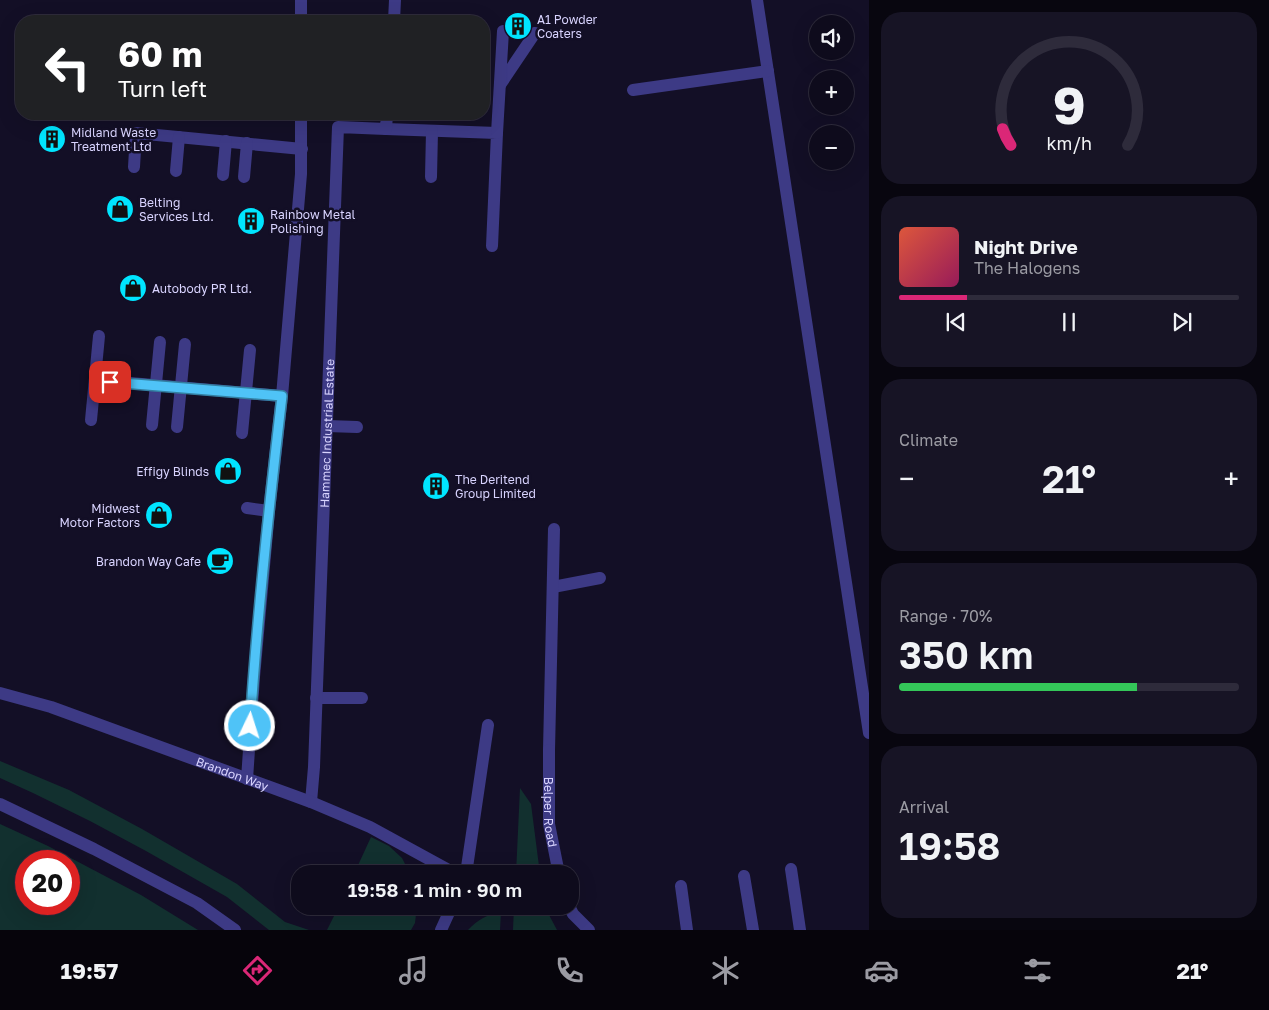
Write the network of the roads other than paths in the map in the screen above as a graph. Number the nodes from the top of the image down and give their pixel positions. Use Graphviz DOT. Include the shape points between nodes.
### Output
graph roads {
  1 [pos="301,0"];
  2 [pos="395,0"];
  3 [pos="757,0"];
  4 [pos="301,15"];
  5 [pos="394,15"];
  6 [pos="503,32"];
  7 [pos="534,33"];
  8 [pos="768,71"];
  9 [pos="500,85"];
  10 [pos="633,90"];
  11 [pos="301,120"];
  12 [pos="387,120"];
  13 [pos="386,129"];
  14 [pos="432,131"];
  15 [pos="497,133"];
  16 [pos="179,137"];
  17 [pos="226,141"];
  18 [pos="247,143"];
  19 [pos="302,148"];
  20 [pos="134,167"];
  21 [pos="176,171"];
  22 [pos="223,176"];
  23 [pos="244,177"];
  24 [pos="431,177"];
  25 [pos="492,246"];
  26 [pos="332,296"];
  27 [pos="345,297"];
  28 [pos="99,336"];
  29 [pos="160,342"];
  30 [pos="185,344"];
  31 [pos="250,350"];
  32 [pos="95,380"];
  33 [pos="156,386"];
  34 [pos="181,388"];
  35 [pos="246,394"];
  36 [pos="282,396"];
  37 [pos="91,420"];
  38 [pos="152,425"];
  39 [pos="327,426"];
  40 [pos="177,427"];
  41 [pos="357,428"];
  42 [pos="242,433"];
  43 [pos="246,508"];
  44 [pos="269,511"];
  45 [pos="554,529"];
  46 [pos="600,578"];
  47 [pos="553,587"];
  48 [pos="0,694"];
  49 [pos="316,698"];
  50 [pos="362,698"];
  51 [pos="488,725"];
  52 [pos="869,733"];
  53 [pos="247,779"];
  54 [pos="311,802"];
  55 [pos="0,804"];
  56 [pos="440,865"];
  57 [pos="467,865"];
  58 [pos="557,865"];
  59 [pos="791,869"];
  60 [pos="744,876"];
  61 [pos="681,886"];
  62 [pos="448,915"];
  63 [pos="574,915"];
  64 [pos="235,930"];
  65 [pos="441,930"];
  66 [pos="588,930"];
  67 [pos="687,930"];
  68 [pos="753,930"];
  69 [pos="800,930"];
  1 -- 4 [label="street"];
  2 -- 5 [label="street"];
  3 -- 8 [label="street"];
  6 -- 9 [label="street"];
  7 -- 9 [label="street"];
  8 -- 10 [label="street"];
  8 -- 52 [label="street"];
  9 -- 15 [label="street"];
  11 -- 19 [label="street"];
  12 -- 13 [label="street"];
  13 -- 14 [label="street"];
  13 -- 26 [label="street, Hammec Industrial Estate" via="338,127"];
  14 -- 15 [label="street"];
  14 -- 24 [label="street"];
  15 -- 25 [label="street"];
  16 -- 17 [label="street"];
  16 -- 20 [label="street" via="136,133"];
  16 -- 21 [label="street"];
  17 -- 18 [label="street"];
  17 -- 22 [label="street"];
  18 -- 19 [label="street"];
  18 -- 23 [label="street"];
  19 -- 36 [label="street"];
  26 -- 27 [label="street"];
  26 -- 39 [label="street, Hammec Industrial Estate"];
  28 -- 32 [label="street"];
  29 -- 33 [label="street"];
  30 -- 34 [label="street"];
  31 -- 35 [label="street"];
  32 -- 33 [label="street"];
  32 -- 37 [label="street"];
  33 -- 34 [label="street"];
  33 -- 38 [label="street"];
  34 -- 35 [label="street"];
  34 -- 40 [label="street"];
  35 -- 36 [label="street"];
  35 -- 42 [label="street"];
  36 -- 44 [label="street"];
  39 -- 41 [label="street"];
  39 -- 49 [label="street, Hammec Industrial Estate" via="326,598"];
  43 -- 44 [label="street"];
  44 -- 53 [label="street"];
  45 -- 47 [label="street, Belper Road"];
  46 -- 47 [label="street"];
  47 -- 58 [label="street, Belper Road" via="549,824"];
  48 -- 53 [label="street, Brandon Way" via="51,707"];
  49 -- 50 [label="street"];
  49 -- 54 [label="street, Hammec Industrial Estate"];
  51 -- 57 [label="street"];
  53 -- 54 [label="street, Brandon Way"];
  54 -- 56 [label="street, Brandon Way" via="370,826"];
  55 -- 64 [label="street" via="189,898"];
  59 -- 69 [label="street"];
  60 -- 68 [label="street"];
  61 -- 67 [label="street"];
  62 -- 65 [label="street"];
  63 -- 66 [label="street"];
}
